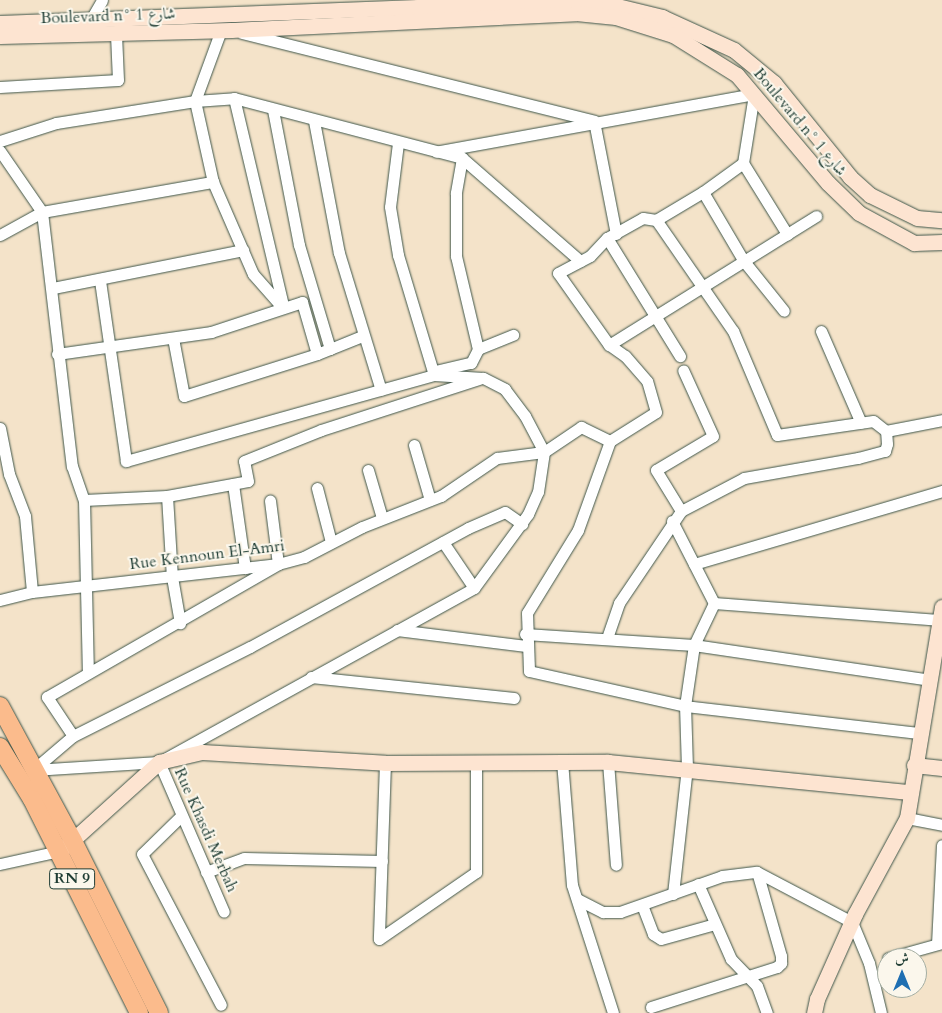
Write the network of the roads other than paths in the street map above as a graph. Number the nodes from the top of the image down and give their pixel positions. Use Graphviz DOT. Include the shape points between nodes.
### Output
graph roads {
  1 [pos="102,0"];
  2 [pos="594,0"];
  3 [pos="531,2"];
  4 [pos="609,4"];
  5 [pos="90,21"];
  6 [pos="0,23"];
  7 [pos="226,30"];
  8 [pos="116,34"];
  9 [pos="0,36"];
  10 [pos="0,87"];
  11 [pos="754,94"];
  12 [pos="234,98"];
  13 [pos="194,101"];
  14 [pos="272,110"];
  15 [pos="314,121"];
  16 [pos="594,121"];
  17 [pos="0,141"];
  18 [pos="398,143"];
  19 [pos="0,151"];
  20 [pos="436,152"];
  21 [pos="462,158"];
  22 [pos="743,163"];
  23 [pos="213,182"];
  24 [pos="702,192"];
  25 [pos="42,212"];
  26 [pos="816,216"];
  27 [pos="656,220"];
  28 [pos="942,220"];
  29 [pos="787,234"];
  30 [pos="0,235"];
  31 [pos="611,236"];
  32 [pos="942,242"];
  33 [pos="243,250"];
  34 [pos="744,260"];
  35 [pos="580,261"];
  36 [pos="100,280"];
  37 [pos="700,287"];
  38 [pos="53,288"];
  39 [pos="283,308"];
  40 [pos="784,311"];
  41 [pos="654,316"];
  42 [pos="822,331"];
  43 [pos="514,335"];
  44 [pos="362,336"];
  45 [pos="173,338"];
  46 [pos="609,345"];
  47 [pos="109,347"];
  48 [pos="330,349"];
  49 [pos="478,349"];
  50 [pos="57,354"];
  51 [pos="317,354"];
  52 [pos="680,356"];
  53 [pos="683,370"];
  54 [pos="434,373"];
  55 [pos="483,378"];
  56 [pos="381,390"];
  57 [pos="942,420"];
  58 [pos="861,423"];
  59 [pos="0,428"];
  60 [pos="886,431"];
  61 [pos="610,441"];
  62 [pos="414,445"];
  63 [pos="544,452"];
  64 [pos="368,470"];
  65 [pos="233,484"];
  66 [pos="317,488"];
  67 [pos="942,491"];
  68 [pos="167,496"];
  69 [pos="84,500"];
  70 [pos="430,500"];
  71 [pos="270,501"];
  72 [pos="681,512"];
  73 [pos="382,518"];
  74 [pos="672,521"];
  75 [pos="522,524"];
  76 [pos="331,542"];
  77 [pos="444,542"];
  78 [pos="278,564"];
  79 [pos="694,564"];
  80 [pos="245,568"];
  81 [pos="172,577"];
  82 [pos="87,587"];
  83 [pos="474,588"];
  84 [pos="32,592"];
  85 [pos="0,600"];
  86 [pos="714,603"];
  87 [pos="940,614"];
  88 [pos="180,623"];
  89 [pos="397,630"];
  90 [pos="525,634"];
  91 [pos="607,638"];
  92 [pos="694,645"];
  93 [pos="526,646"];
  94 [pos="88,673"];
  95 [pos="311,677"];
  96 [pos="930,680"];
  97 [pos="514,698"];
  98 [pos="0,706"];
  99 [pos="684,706"];
  100 [pos="919,733"];
  101 [pos="73,736"];
  102 [pos="0,747"];
  103 [pos="562,761"];
  104 [pos="159,762"];
  105 [pos="608,762"];
  106 [pos="385,763"];
  107 [pos="476,764"];
  108 [pos="914,764"];
  109 [pos="687,768"];
  110 [pos="942,768"];
  111 [pos="33,770"];
  112 [pos="910,792"];
  113 [pos="181,816"];
  114 [pos="907,818"];
  115 [pos="942,824"];
  116 [pos="942,845"];
  117 [pos="66,846"];
  118 [pos="382,861"];
  119 [pos="0,864"];
  120 [pos="616,865"];
  121 [pos="206,872"];
  122 [pos="756,872"];
  123 [pos="698,884"];
  124 [pos="673,894"];
  125 [pos="577,899"];
  126 [pos="642,904"];
  127 [pos="224,912"];
  128 [pos="852,922"];
  129 [pos="715,924"];
  130 [pos="940,943"];
  131 [pos="922,948"];
  132 [pos="877,961"];
  133 [pos="869,963"];
  134 [pos="749,976"];
  135 [pos="220,1004"];
  136 [pos="650,1007"];
  137 [pos="140,1013"];
  138 [pos="159,1013"];
  139 [pos="613,1013"];
  140 [pos="767,1013"];
  141 [pos="814,1013"];
  142 [pos="881,1013"];
  1 -- 5 [label="street"];
  2 -- 4 [label="street"];
  3 -- 4 [label="main road, Boulevard n° شارع 1"];
  3 -- 5 [label="main road, Boulevard n° شارع 1"];
  4 -- 28 [label="main road, Boulevard n° شارع 1" via="662,17 734,50 774,83 850,177 870,195 918,218"];
  5 -- 6 [label="main road, Boulevard n° شارع 1"];
  7 -- 8 [label="main road, Boulevard n° شارع 1"];
  7 -- 11 [label="main road, Boulevard n° شارع 1" via="576,13 616,17 681,39 716,60"];
  7 -- 13 [label="street"];
  7 -- 16 [label="street"];
  8 -- 9 [label="main road, Boulevard n° شارع 1"];
  8 -- 10 [label="street" via="118,80"];
  11 -- 16 [label="street"];
  11 -- 22 [label="street"];
  11 -- 32 [label="main road, Boulevard n° شارع 1" via="853,209 906,240 924,244"];
  12 -- 13 [label="street"];
  12 -- 14 [label="street"];
  12 -- 39 [label="street"];
  13 -- 17 [label="street" via="56,123"];
  13 -- 23 [label="street"];
  14 -- 15 [label="street"];
  14 -- 48 [label="street" via="299,245"];
  15 -- 18 [label="street"];
  15 -- 44 [label="street" via="339,253"];
  16 -- 20 [label="street"];
  16 -- 31 [label="street"];
  18 -- 20 [label="street"];
  18 -- 54 [label="street" via="390,207 396,246"];
  19 -- 25 [label="street"];
  20 -- 21 [label="street"];
  21 -- 35 [label="street"];
  21 -- 49 [label="street" via="456,193 456,256"];
  22 -- 24 [label="street"];
  22 -- 29 [label="street"];
  23 -- 25 [label="street"];
  23 -- 33 [label="street"];
  24 -- 27 [label="street"];
  24 -- 34 [label="street"];
  25 -- 30 [label="street"];
  25 -- 38 [label="street"];
  26 -- 29 [label="street"];
  27 -- 31 [label="street" via="643,218"];
  27 -- 37 [label="street"];
  29 -- 34 [label="street"];
  31 -- 35 [label="street"];
  31 -- 41 [label="street"];
  33 -- 36 [label="street"];
  33 -- 39 [label="street" via="253,274"];
  34 -- 37 [label="street"];
  34 -- 40 [label="street"];
  35 -- 46 [label="street" via="558,272"];
  36 -- 38 [label="street"];
  36 -- 47 [label="street"];
  37 -- 41 [label="street"];
  37 -- 58 [label="street" via="733,331 777,435"];
  38 -- 50 [label="street"];
  39 -- 45 [label="street" via="211,332"];
  39 -- 51 [label="street" via="302,302"];
  41 -- 46 [label="street"];
  41 -- 52 [label="street"];
  42 -- 58 [label="street"];
  43 -- 49 [label="street"];
  44 -- 48 [label="street"];
  44 -- 56 [label="street"];
  45 -- 47 [label="street"];
  45 -- 51 [label="street" via="184,396"];
  46 -- 61 [label="street" via="625,356 647,381 656,412"];
  47 -- 50 [label="street"];
  47 -- 56 [label="street" via="126,461"];
  48 -- 51 [label="street"];
  49 -- 54 [label="street" via="471,363"];
  50 -- 69 [label="street" via="72,466"];
  53 -- 72 [label="street" via="712,436 656,470"];
  54 -- 55 [label="street"];
  54 -- 56 [label="street"];
  55 -- 63 [label="street" via="505,389 525,416"];
  55 -- 65 [label="street" via="321,430 244,461 248,481"];
  57 -- 60 [label="street"];
  58 -- 60 [label="street" via="873,421"];
  59 -- 84 [label="street" via="9,474 25,516"];
  60 -- 72 [label="street" via="885,451 744,478"];
  61 -- 63 [label="street" via="581,427"];
  61 -- 90 [label="street" via="578,530 527,613"];
  62 -- 70 [label="street"];
  63 -- 70 [label="street, Rue Kennoun El-Amri" via="498,458"];
  63 -- 75 [label="street" via="538,492"];
  64 -- 73 [label="street"];
  65 -- 68 [label="street"];
  65 -- 80 [label="street"];
  66 -- 76 [label="street"];
  67 -- 79 [label="street"];
  68 -- 69 [label="street"];
  68 -- 81 [label="street"];
  69 -- 82 [label="street"];
  70 -- 73 [label="street, Rue Kennoun El-Amri"];
  71 -- 78 [label="street"];
  72 -- 74 [label="street"];
  73 -- 76 [label="street, Rue Kennoun El-Amri"];
  74 -- 79 [label="street"];
  74 -- 91 [label="street" via="620,603"];
  75 -- 77 [label="street" via="505,512"];
  75 -- 83 [label="street"];
  76 -- 78 [label="street, Rue Kennoun El-Amri" via="304,557"];
  77 -- 83 [label="street"];
  77 -- 101 [label="street" via="224,661"];
  78 -- 80 [label="street, Rue Kennoun El-Amri"];
  78 -- 88 [label="street"];
  79 -- 86 [label="street"];
  80 -- 81 [label="street, Rue Kennoun El-Amri"];
  81 -- 82 [label="street, Rue Kennoun El-Amri"];
  81 -- 88 [label="street"];
  82 -- 84 [label="street, Rue Kennoun El-Amri"];
  82 -- 94 [label="street"];
  83 -- 89 [label="street"];
  84 -- 85 [label="street, Rue Kennoun El-Amri"];
  86 -- 87 [label="street"];
  86 -- 92 [label="street"];
  87 -- 96 [label="main road"];
  88 -- 94 [label="street"];
  89 -- 93 [label="street"];
  89 -- 95 [label="street"];
  90 -- 91 [label="street"];
  90 -- 93 [label="street"];
  91 -- 92 [label="street"];
  92 -- 96 [label="street"];
  92 -- 99 [label="street"];
  93 -- 99 [label="street" via="528,671"];
  94 -- 101 [label="street" via="47,697"];
  95 -- 97 [label="street"];
  95 -- 104 [label="street"];
  96 -- 100 [label="main road"];
  98 -- 111 [label="main road"];
  99 -- 100 [label="street"];
  99 -- 109 [label="street"];
  100 -- 108 [label="main road"];
  101 -- 111 [label="street"];
  102 -- 117 [label="main road, RN 9"];
  103 -- 105 [label="main road"];
  103 -- 107 [label="main road"];
  103 -- 125 [label="street" via="572,885"];
  104 -- 106 [label="main road" via="202,752"];
  104 -- 111 [label="street"];
  104 -- 113 [label="street, Rue Khasdi Merbah"];
  104 -- 117 [label="main road"];
  105 -- 109 [label="main road"];
  105 -- 120 [label="street"];
  106 -- 107 [label="main road"];
  106 -- 118 [label="street"];
  107 -- 118 [label="street" via="476,872 379,939"];
  108 -- 110 [label="main road"];
  108 -- 112 [label="main road"];
  109 -- 112 [label="main road"];
  109 -- 124 [label="street"];
  111 -- 117 [label="main road"];
  112 -- 114 [label="main road"];
  113 -- 121 [label="street, Rue Khasdi Merbah"];
  113 -- 135 [label="street" via="142,854"];
  114 -- 115 [label="street"];
  114 -- 128 [label="main road"];
  116 -- 130 [label="street"];
  117 -- 119 [label="street"];
  117 -- 137 [label="main road, RN 9"];
  117 -- 138 [label="main road"];
  118 -- 121 [label="street" via="244,858"];
  121 -- 127 [label="street, Rue Khasdi Merbah"];
  122 -- 123 [label="street" via="722,876"];
  122 -- 128 [label="street"];
  122 -- 134 [label="street" via="781,956 777,967"];
  123 -- 124 [label="street"];
  123 -- 129 [label="street"];
  124 -- 126 [label="street"];
  125 -- 126 [label="street" via="603,912 620,912"];
  125 -- 139 [label="street"];
  126 -- 129 [label="street" via="653,934 661,939"];
  128 -- 133 [label="street"];
  128 -- 141 [label="main road" via="817,999"];
  129 -- 134 [label="street" via="730,959 737,969"];
  130 -- 131 [label="street"];
  132 -- 133 [label="street"];
  133 -- 142 [label="street"];
  134 -- 136 [label="street"];
  134 -- 140 [label="street"];
}
